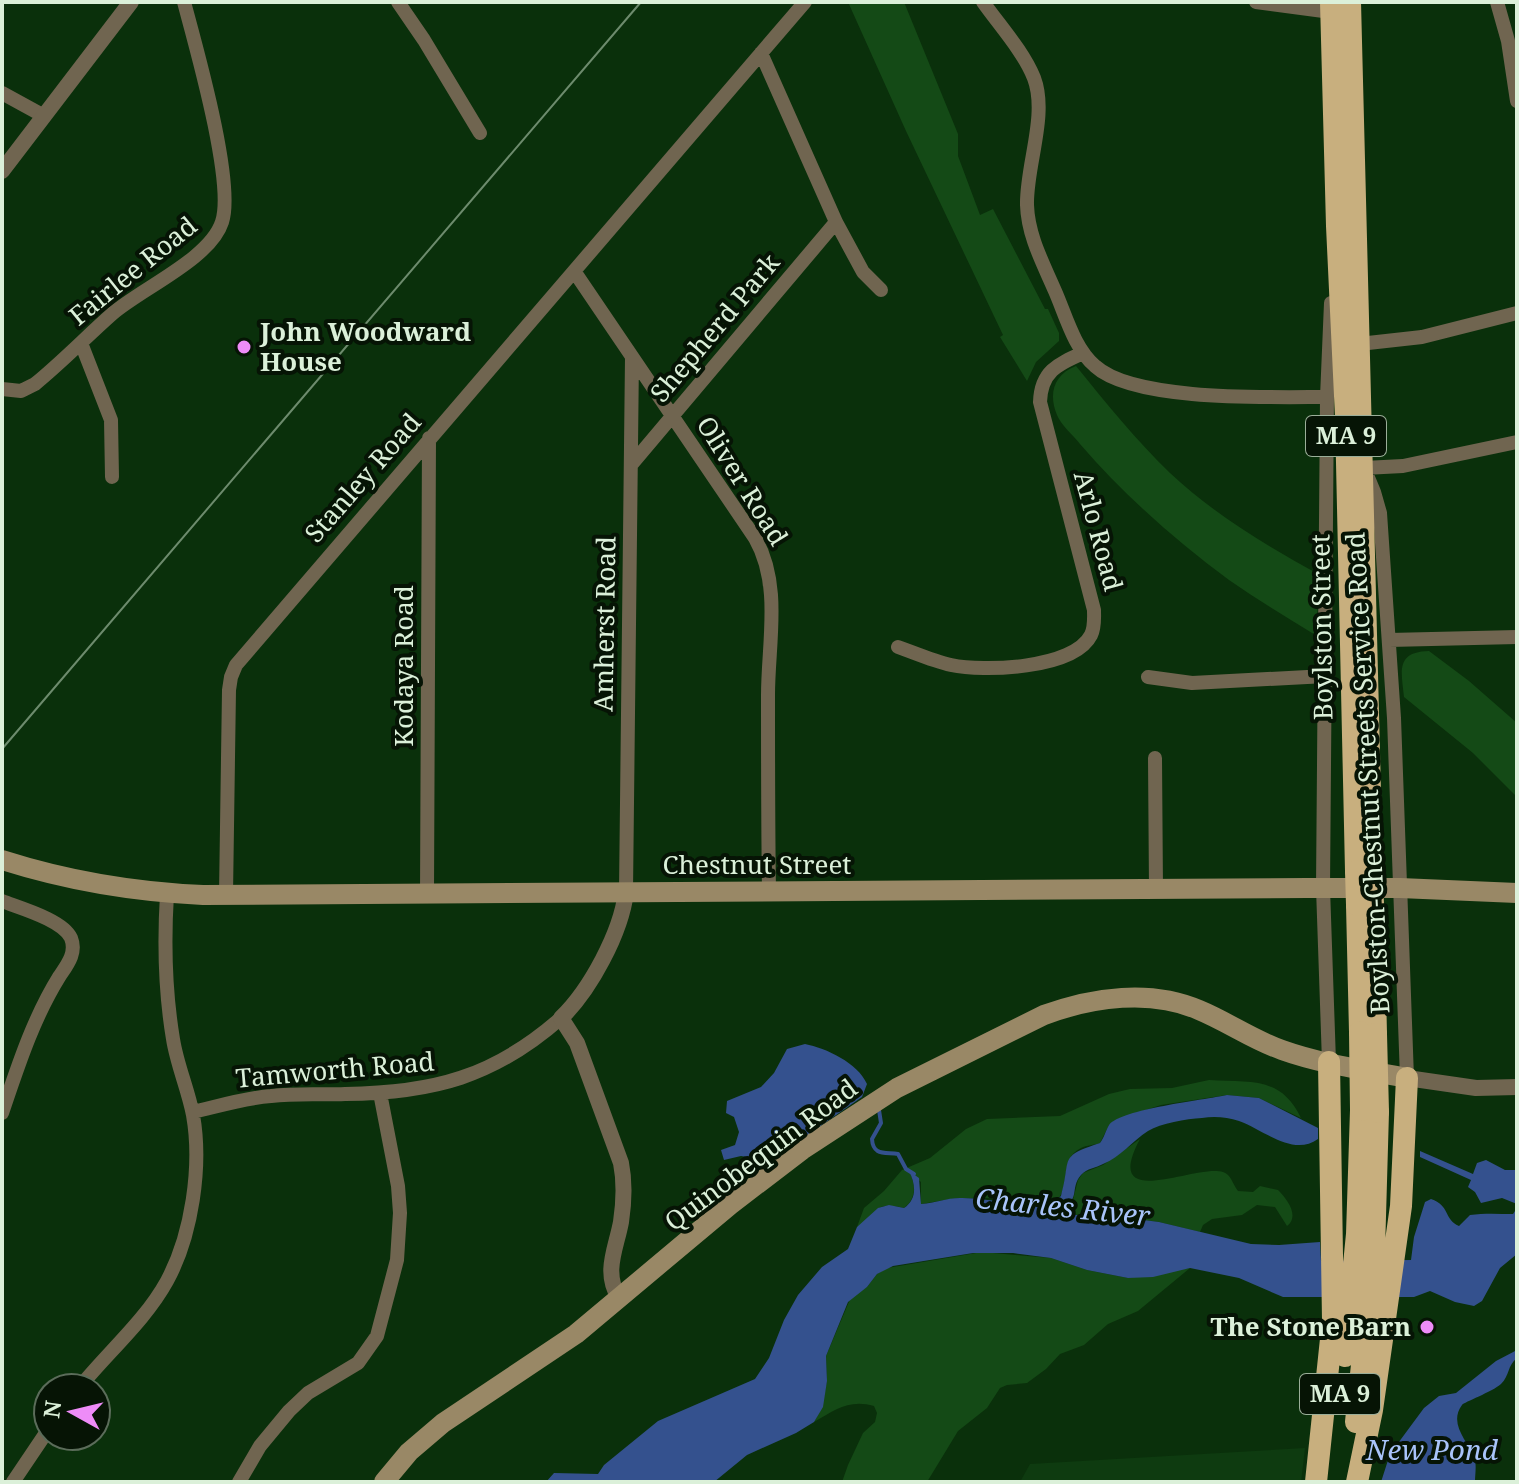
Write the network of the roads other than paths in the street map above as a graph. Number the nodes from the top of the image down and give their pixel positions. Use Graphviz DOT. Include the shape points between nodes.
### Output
graph roads {
  1 [pos="131,2"];
  2 [pos="184,2"];
  3 [pos="398,2"];
  4 [pos="805,2"];
  5 [pos="983,2"];
  6 [pos="1256,2"];
  7 [pos="1497,2"];
  8 [pos="1337,5"];
  9 [pos="761,53"];
  10 [pos="2,93"];
  11 [pos="1517,101"];
  12 [pos="44,116"];
  13 [pos="480,133"];
  14 [pos="2,171"];
  15 [pos="836,222"];
  16 [pos="1337,226"];
  17 [pos="574,271"];
  18 [pos="881,290"];
  19 [pos="1517,313"];
  20 [pos="81,343"];
  21 [pos="1359,344"];
  22 [pos="1083,353"];
  23 [pos="632,357"];
  24 [pos="2,389"];
  25 [pos="1327,397"];
  26 [pos="673,416"];
  27 [pos="429,438"];
  28 [pos="1517,442"];
  29 [pos="631,465"];
  30 [pos="1364,468"];
  31 [pos="112,477"];
  32 [pos="1517,637"];
  33 [pos="1389,640"];
  34 [pos="898,647"];
  35 [pos="1326,676"];
  36 [pos="1148,677"];
  37 [pos="1155,758"];
  38 [pos="2,860"];
  39 [pos="1364,871"];
  40 [pos="1323,888"];
  41 [pos="1400,888"];
  42 [pos="1156,890"];
  43 [pos="769,891"];
  44 [pos="626,892"];
  45 [pos="1517,893"];
  46 [pos="167,894"];
  47 [pos="427,894"];
  48 [pos="226,895"];
  49 [pos="2,901"];
  50 [pos="561,1018"];
  51 [pos="1329,1062"];
  52 [pos="8,1076"];
  53 [pos="1407,1078"];
  54 [pos="1517,1087"];
  55 [pos="380,1093"];
  56 [pos="193,1112"];
  57 [pos="2,1113"];
  58 [pos="1375,1251"];
  59 [pos="619,1298"];
  60 [pos="1360,1306"];
  61 [pos="93,1372"];
  62 [pos="33,1452"];
  63 [pos="13,1482"];
  64 [pos="239,1482"];
  65 [pos="384,1482"];
  66 [pos="1316,1482"];
  67 [pos="1330,1482"];
  68 [pos="1350,1482"];
  69 [pos="1357,1482"];
  1 -- 12 [label="street"];
  2 -- 20 [label="street, Fairlee Road" via="222,165 222,224 202,251 137,293"];
  3 -- 13 [label="street"];
  4 -- 9 [label="street, Stanley Road"];
  5 -- 22 [label="street" via="1034,78 1038,109 1028,218"];
  6 -- 8 [label="street"];
  7 -- 11 [label="street"];
  8 -- 16 [label="highway, Boylston Street / MA 9"];
  8 -- 21 [label="highway, Boylston Street / MA 9"];
  9 -- 15 [label="street"];
  9 -- 17 [label="street, Stanley Road"];
  10 -- 12 [label="street"];
  12 -- 14 [label="street"];
  15 -- 18 [label="street" via="863,272"];
  15 -- 26 [label="street, Shepherd Park"];
  16 -- 25 [label="street, Boylston-Chestnut Streets Service Road"];
  16 -- 39 [label="highway, Boylston Street / MA 9"];
  17 -- 23 [label="street, Oliver Road"];
  17 -- 27 [label="street, Stanley Road"];
  19 -- 21 [label="street" via="1422,337"];
  20 -- 24 [label="street, Fairlee Road" via="35,384 21,391"];
  20 -- 31 [label="street" via="111,420"];
  21 -- 30 [label="highway, Boylston Street / MA 9"];
  22 -- 25 [label="street" via="1112,377 1135,385 1228,395"];
  22 -- 34 [label="street, Arlo Road" via="1049,371 1040,402 1094,610 1090,637 1057,658 1010,667 952,666"];
  23 -- 26 [label="street, Oliver Road"];
  23 -- 29 [label="street, Amherst Road"];
  25 -- 35 [label="street, Boylston-Chestnut Streets Service Road"];
  26 -- 29 [label="street, Shepherd Park"];
  26 -- 43 [label="street, Oliver Road" via="755,538 770,576"];
  27 -- 47 [label="street, Kodaya Road"];
  27 -- 48 [label="street, Stanley Road" via="236,665 229,690"];
  28 -- 30 [label="street" via="1403,466"];
  29 -- 44 [label="street, Amherst Road"];
  30 -- 33 [label="street, Boylston-Chestnut Streets Service Road" via="1380,513"];
  30 -- 39 [label="highway, Boylston Street / MA 9"];
  32 -- 33 [label="street"];
  33 -- 41 [label="street, Boylston-Chestnut Streets Service Road"];
  35 -- 36 [label="street" via="1192,683"];
  35 -- 40 [label="street, Boylston-Chestnut Streets Service Road"];
  37 -- 42 [label="street"];
  38 -- 46 [label="main road, Chestnut Street" via="79,881"];
  39 -- 58 [label="highway, Boylston Street / MA 9, bridge"];
  40 -- 41 [label="main road, Chestnut Street"];
  40 -- 42 [label="main road, Chestnut Street"];
  40 -- 51 [label="street, Boylston-Chestnut Streets Service Road"];
  41 -- 45 [label="main road, Chestnut Street"];
  41 -- 53 [label="street, Boylston-Chestnut Streets Service Road"];
  42 -- 43 [label="main road, Chestnut Street"];
  43 -- 44 [label="main road, Chestnut Street"];
  44 -- 47 [label="main road, Chestnut Street"];
  44 -- 50 [label="street, Tamworth Road" via="597,969"];
  46 -- 48 [label="main road, Chestnut Street"];
  46 -- 56 [label="street" via="169,1015"];
  47 -- 48 [label="main road, Chestnut Street"];
  49 -- 52 [label="street" via="61,926 73,948"];
  50 -- 55 [label="street, Tamworth Road" via="510,1057 475,1074 436,1086"];
  50 -- 59 [label="street" via="577,1043 621,1163 622,1209 610,1276"];
  51 -- 53 [label="main road, Quinobequin Road"];
  51 -- 59 [label="main road, Quinobequin Road" via="1283,1050 1200,1010 1164,1000 1111,999 1056,1010 868,1105 749,1190"];
  51 -- 60 [label="highway" via="1332,1252"];
  52 -- 57 [label="street"];
  53 -- 54 [label="street" via="1476,1088"];
  53 -- 58 [label="highway" via="1403,1174"];
  55 -- 56 [label="street, Tamworth Road" via="270,1096"];
  55 -- 64 [label="street" via="398,1186 399,1243 383,1319 358,1363 298,1402 260,1446"];
  56 -- 61 [label="street" via="192,1191 175,1264 146,1312"];
  58 -- 60 [label="highway, MA 9"];
  59 -- 65 [label="main road, Quinobequin Road" via="562,1344 443,1423"];
  60 -- 66 [label="highway" via="1332,1344"];
  60 -- 67 [label="highway, MA 9"];
  60 -- 68 [label="highway, MA 9"];
  60 -- 69 [label="highway" via="1372,1410"];
  62 -- 63 [label="street"];
}
